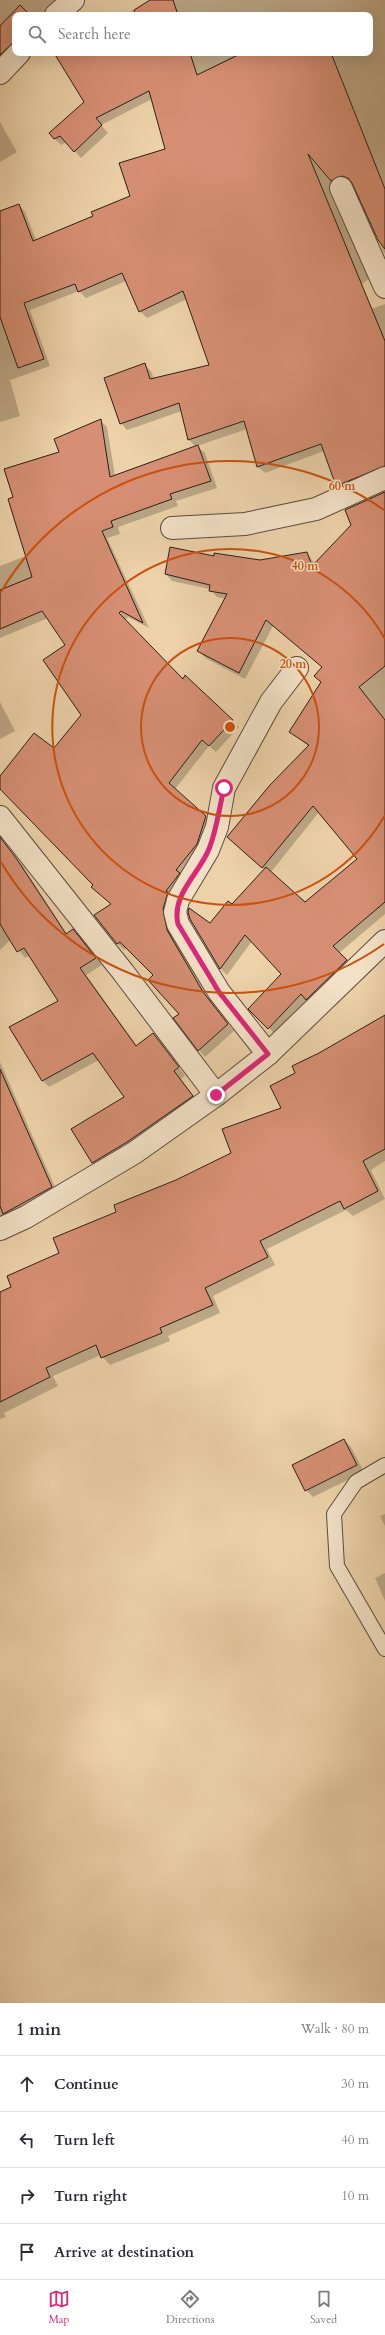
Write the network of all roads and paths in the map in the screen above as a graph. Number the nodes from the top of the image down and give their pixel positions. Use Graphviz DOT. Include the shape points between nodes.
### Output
graph roads {
  1 [pos="73,0"];
  2 [pos="59,12"];
  3 [pos="16,56"];
  4 [pos="0,73"];
  5 [pos="341,188"];
  6 [pos="385,287"];
  7 [pos="385,478"];
  8 [pos="172,528"];
  9 [pos="297,668"];
  10 [pos="0,817"];
  11 [pos="385,942"];
  12 [pos="268,1054"];
  13 [pos="216,1095"];
  14 [pos="0,1229"];
  15 [pos="385,1465"];
  16 [pos="385,1649"];
  1 -- 2 [label="street"];
  3 -- 4 [label="street"];
  5 -- 6 [label="street"];
  7 -- 8 [label="street" via="316,509 244,524"];
  9 -- 12 [label="street" via="271,702 224,788 217,828 208,850 178,900 175,912 178,924 219,992"];
  10 -- 13 [label="street" via="123,972"];
  11 -- 12 [label="street"];
  12 -- 13 [label="street"];
  13 -- 14 [label="street" via="134,1153 26,1218"];
  15 -- 16 [label="lane" via="356,1482 334,1514 337,1566"];
}
